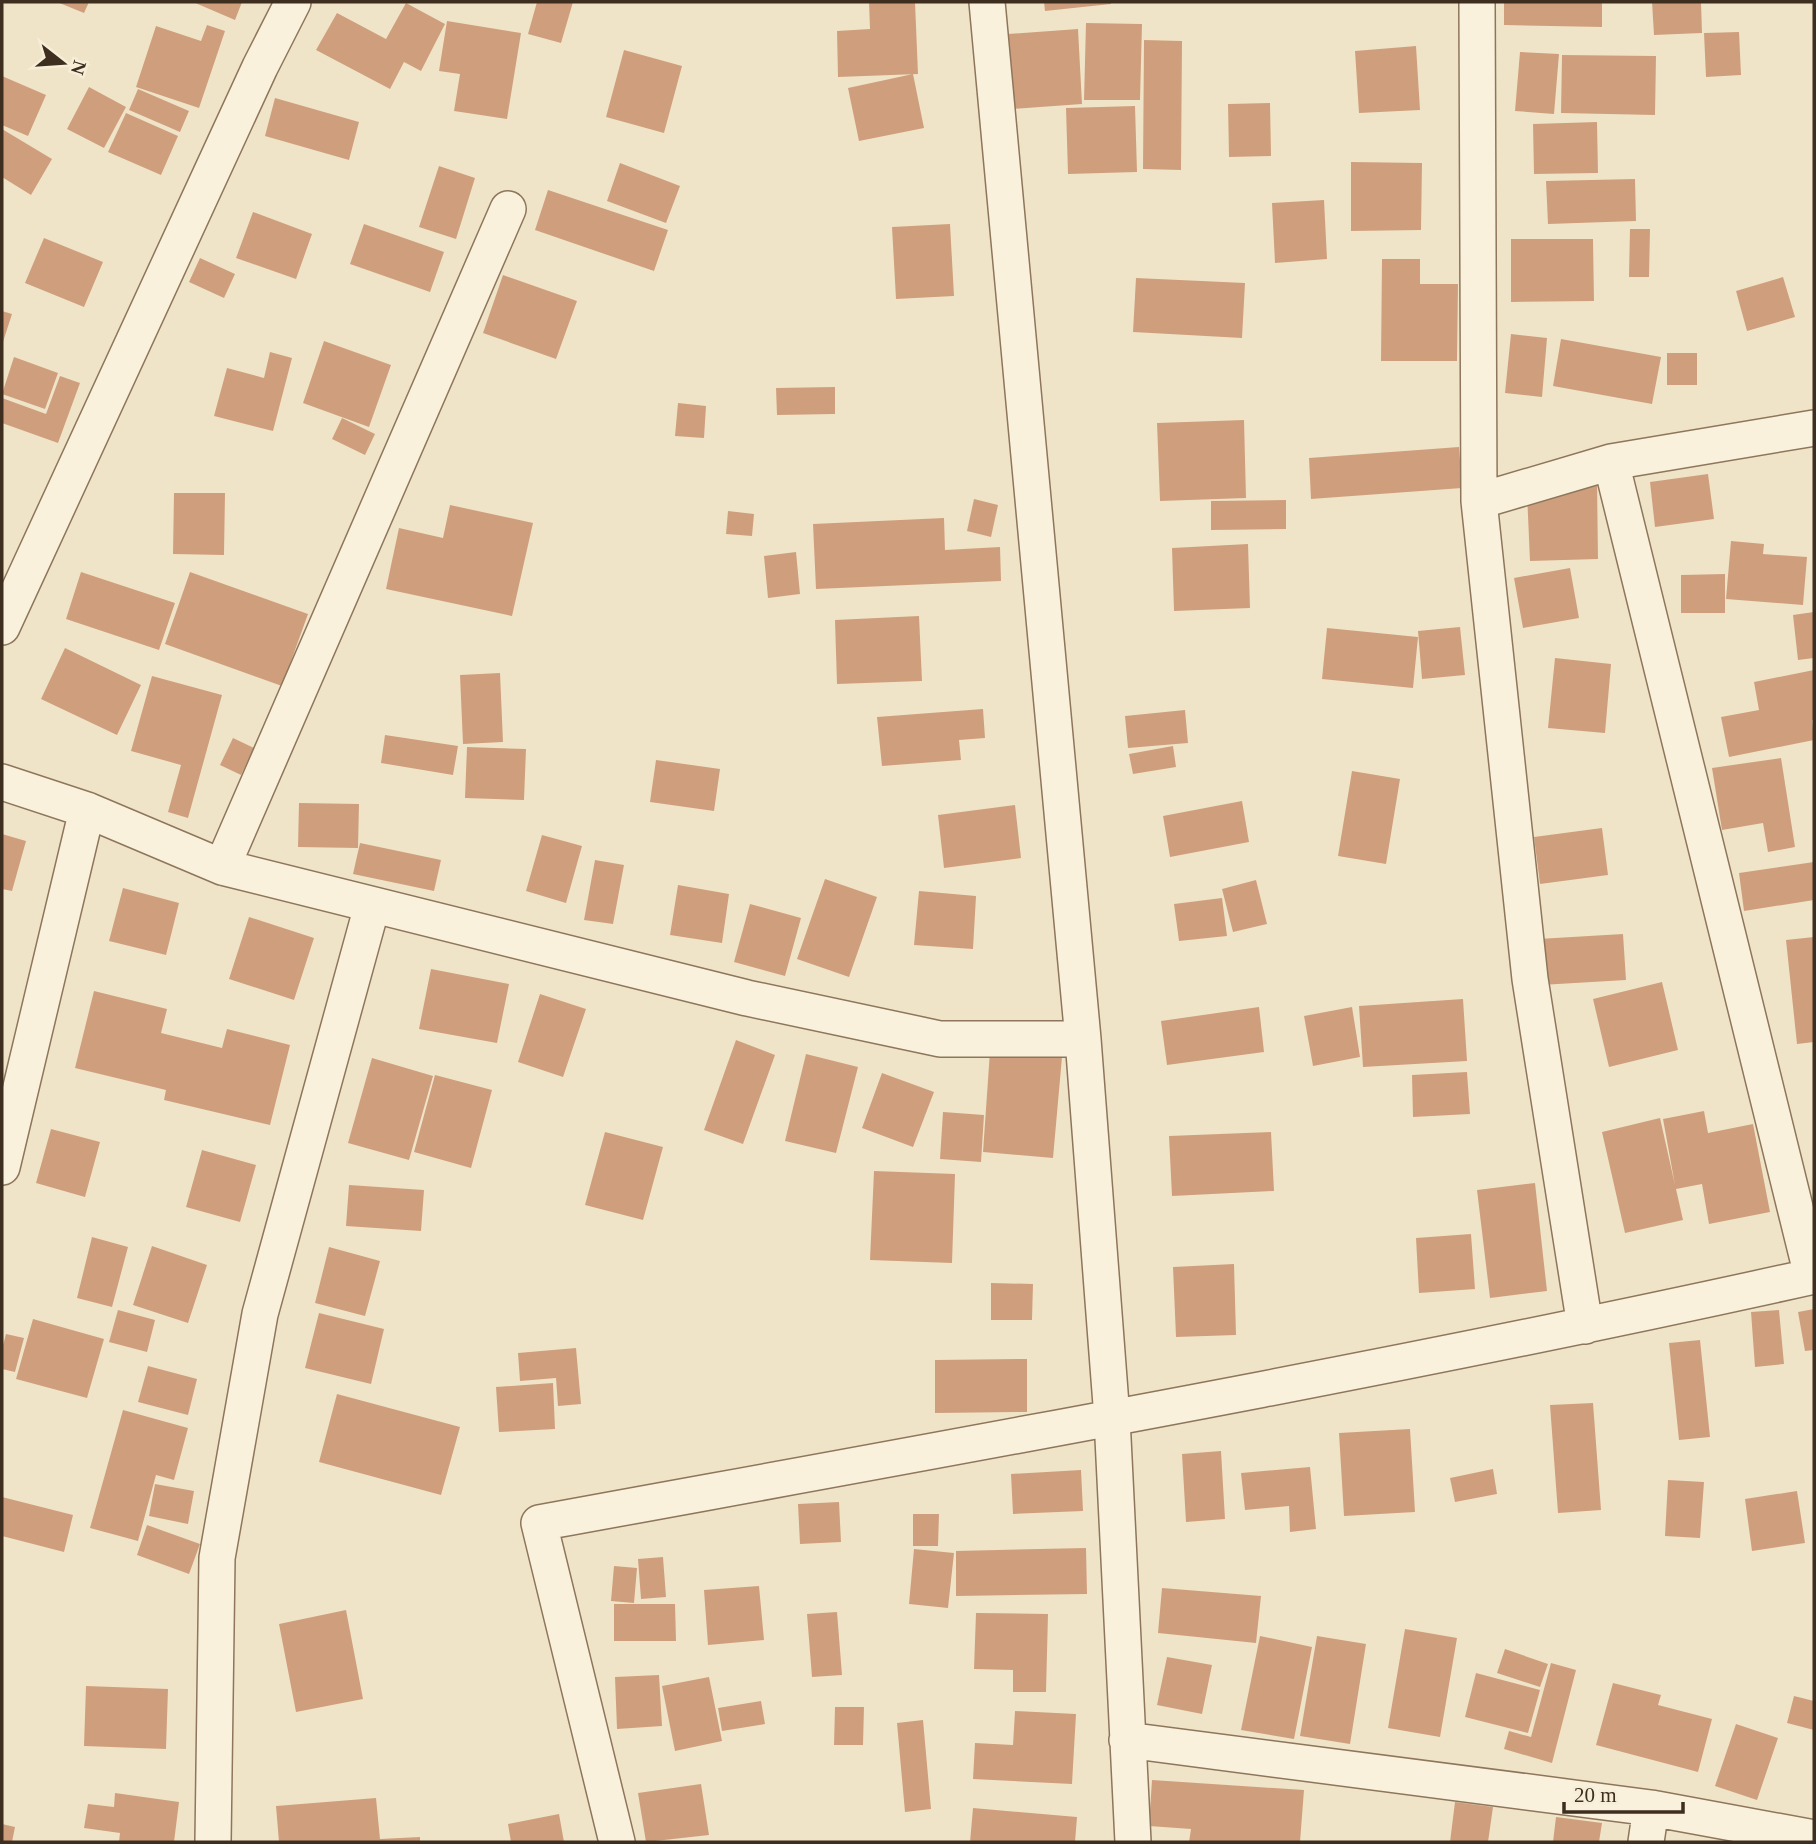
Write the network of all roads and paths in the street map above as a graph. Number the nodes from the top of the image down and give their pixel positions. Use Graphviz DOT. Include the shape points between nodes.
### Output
graph roads {
  1 [pos="293,2"];
  2 [pos="987,2"];
  3 [pos="1477,2"];
  4 [pos="508,209"];
  5 [pos="1814,428"];
  6 [pos="1611,461"];
  7 [pos="1479,501"];
  8 [pos="2,627"];
  9 [pos="2,782"];
  10 [pos="87,810"];
  11 [pos="222,867"];
  12 [pos="372,906"];
  13 [pos="1083,1039"];
  14 [pos="2,1167"];
  15 [pos="1813,1276"];
  16 [pos="1585,1326"];
  17 [pos="1112,1418"];
  18 [pos="1127,1740"];
  19 [pos="1651,1808"];
  20 [pos="1814,1838"];
  21 [pos="212,1842"];
  22 [pos="617,1842"];
  23 [pos="1133,1842"];
  24 [pos="1646,1842"];
  1 -- 8 [label="street"];
  2 -- 13 [label="street"];
  3 -- 7 [label="street"];
  4 -- 11 [label="street"];
  5 -- 6 [label="street"];
  6 -- 7 [label="street"];
  6 -- 15 [label="street"];
  7 -- 16 [label="street" via="1530,979"];
  9 -- 10 [label="street"];
  10 -- 11 [label="street"];
  10 -- 14 [label="street"];
  11 -- 12 [label="street"];
  12 -- 13 [label="street" via="734,995 940,1039"];
  12 -- 21 [label="street" via="260,1314 220,1545"];
  13 -- 17 [label="street"];
  15 -- 16 [label="street"];
  16 -- 17 [label="street"];
  17 -- 18 [label="street"];
  17 -- 22 [label="street" via="539,1523"];
  18 -- 19 [label="street"];
  18 -- 23 [label="street"];
  19 -- 20 [label="street"];
  19 -- 24 [label="street"];
}
